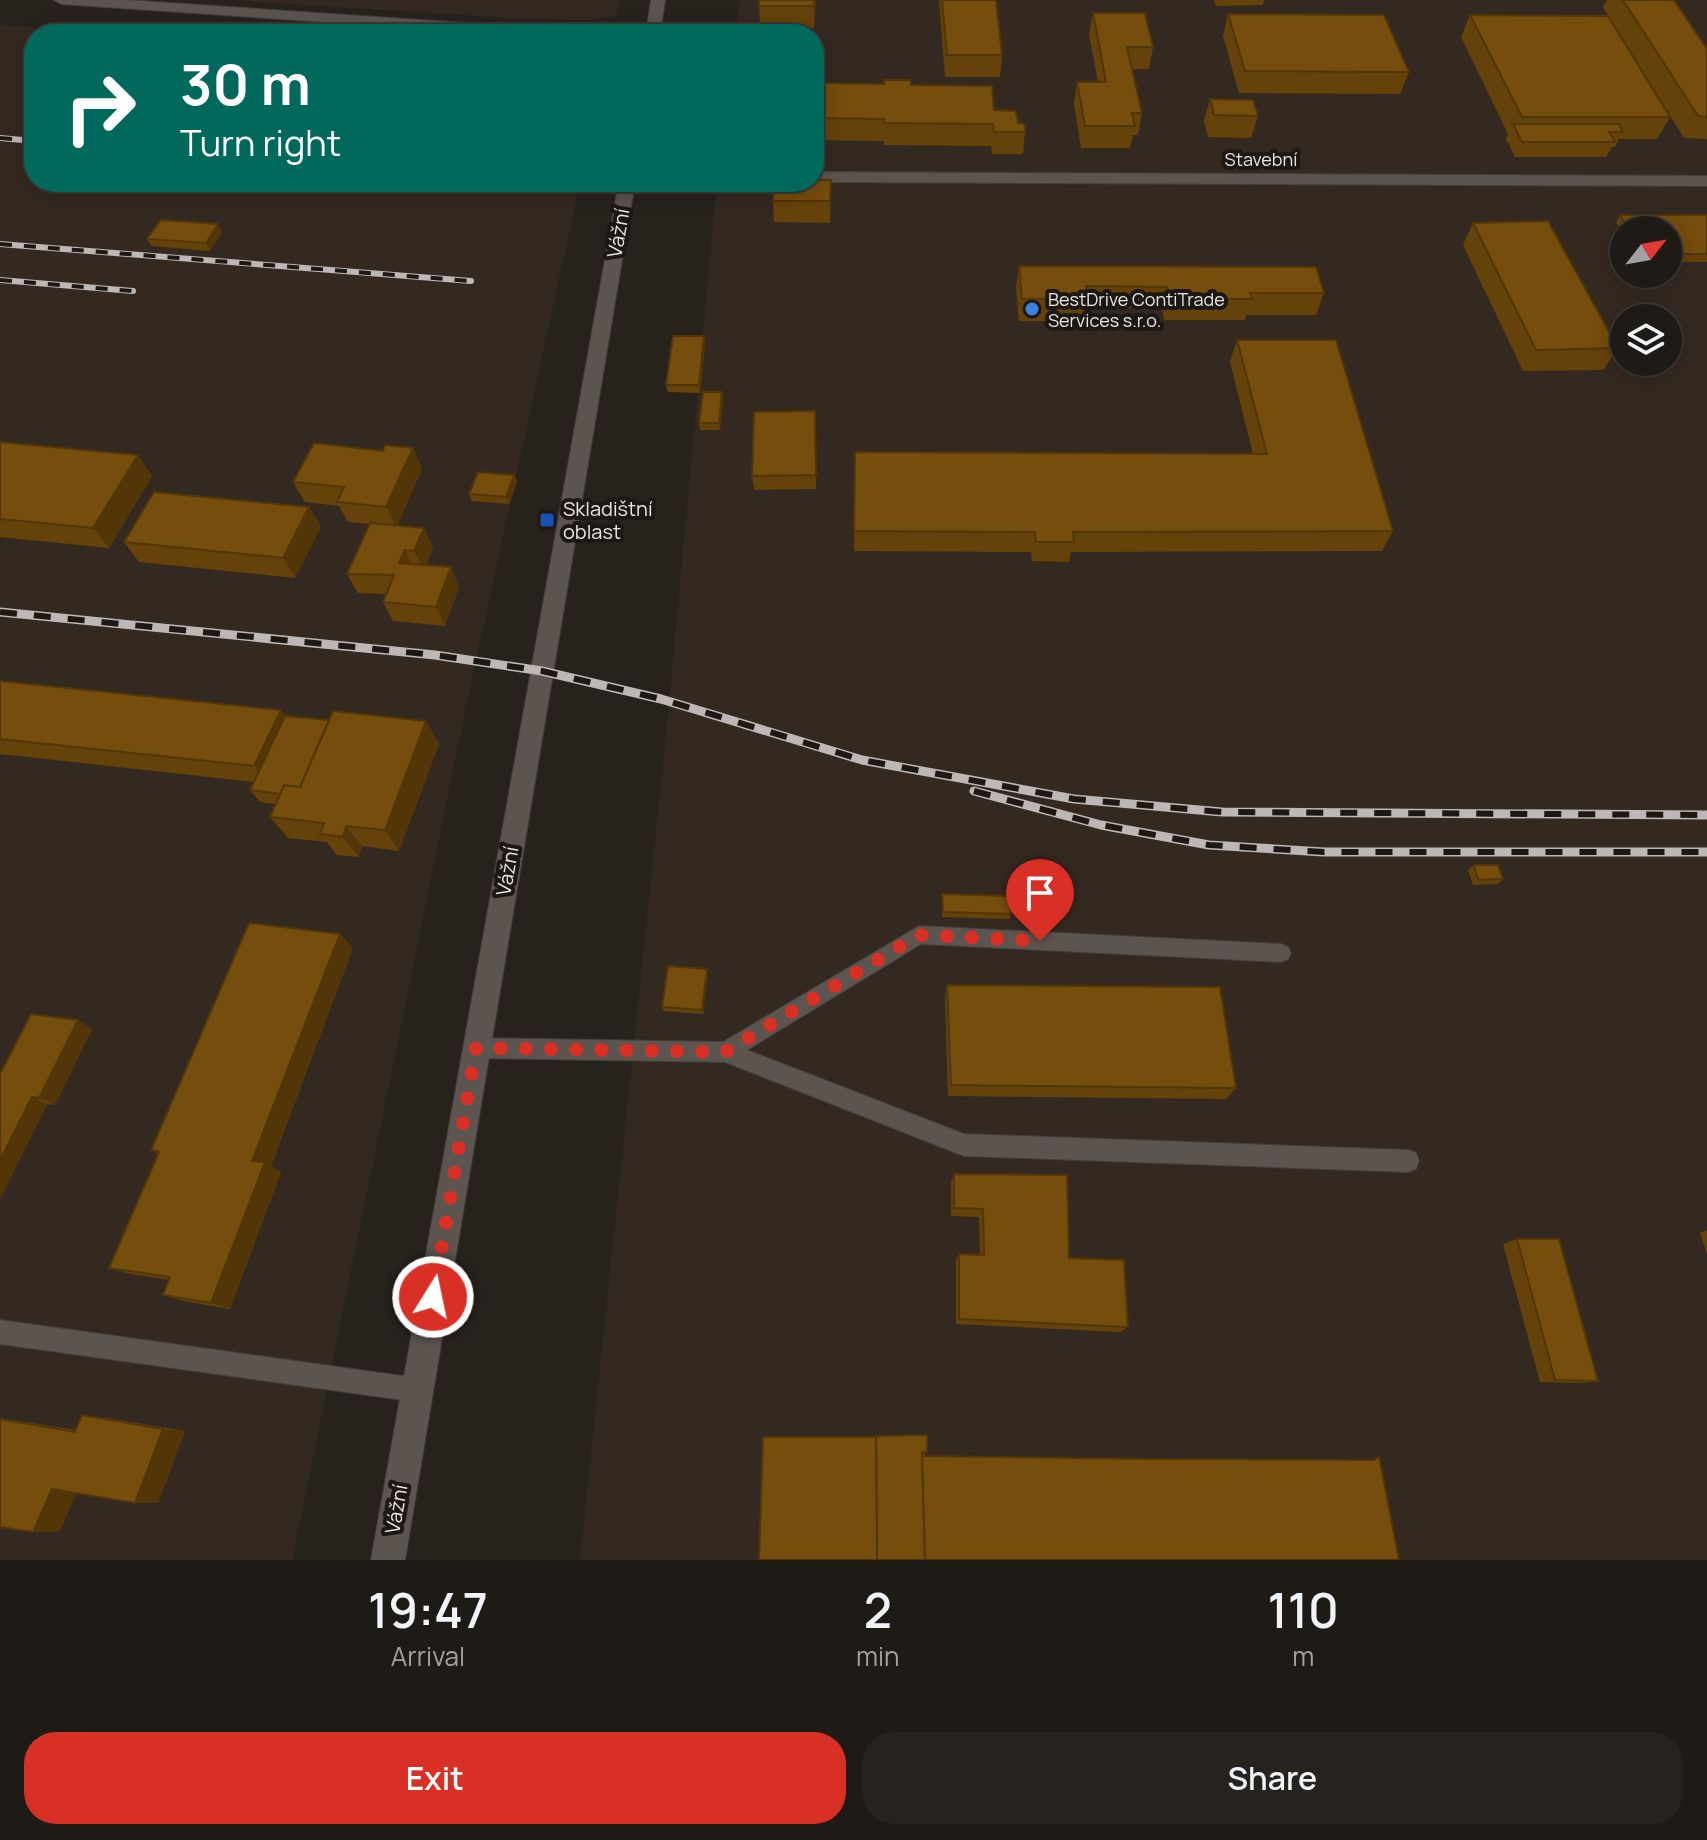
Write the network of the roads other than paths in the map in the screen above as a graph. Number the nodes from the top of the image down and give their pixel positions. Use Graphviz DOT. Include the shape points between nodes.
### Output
graph roads {
  1 [pos="61,0"];
  2 [pos="658,0"];
  3 [pos="418,24"];
  4 [pos="654,24"];
  5 [pos="824,177"];
  6 [pos="1707,181"];
  7 [pos="625,192"];
  8 [pos="1281,953"];
  9 [pos="476,1048"];
  10 [pos="725,1052"];
  11 [pos="1408,1161"];
  12 [pos="0,1332"];
  13 [pos="417,1390"];
  14 [pos="388,1560"];
  1 -- 3 [label="street"];
  2 -- 4 [label="street"];
  5 -- 6 [label="street, Stavební"];
  7 -- 9 [label="street, Vážní"];
  8 -- 10 [label="lane" via="919,935"];
  9 -- 10 [label="lane"];
  9 -- 13 [label="street, Vážní"];
  10 -- 11 [label="lane" via="964,1145"];
  12 -- 13 [label="lane"];
  13 -- 14 [label="street, Vážní"];
}
